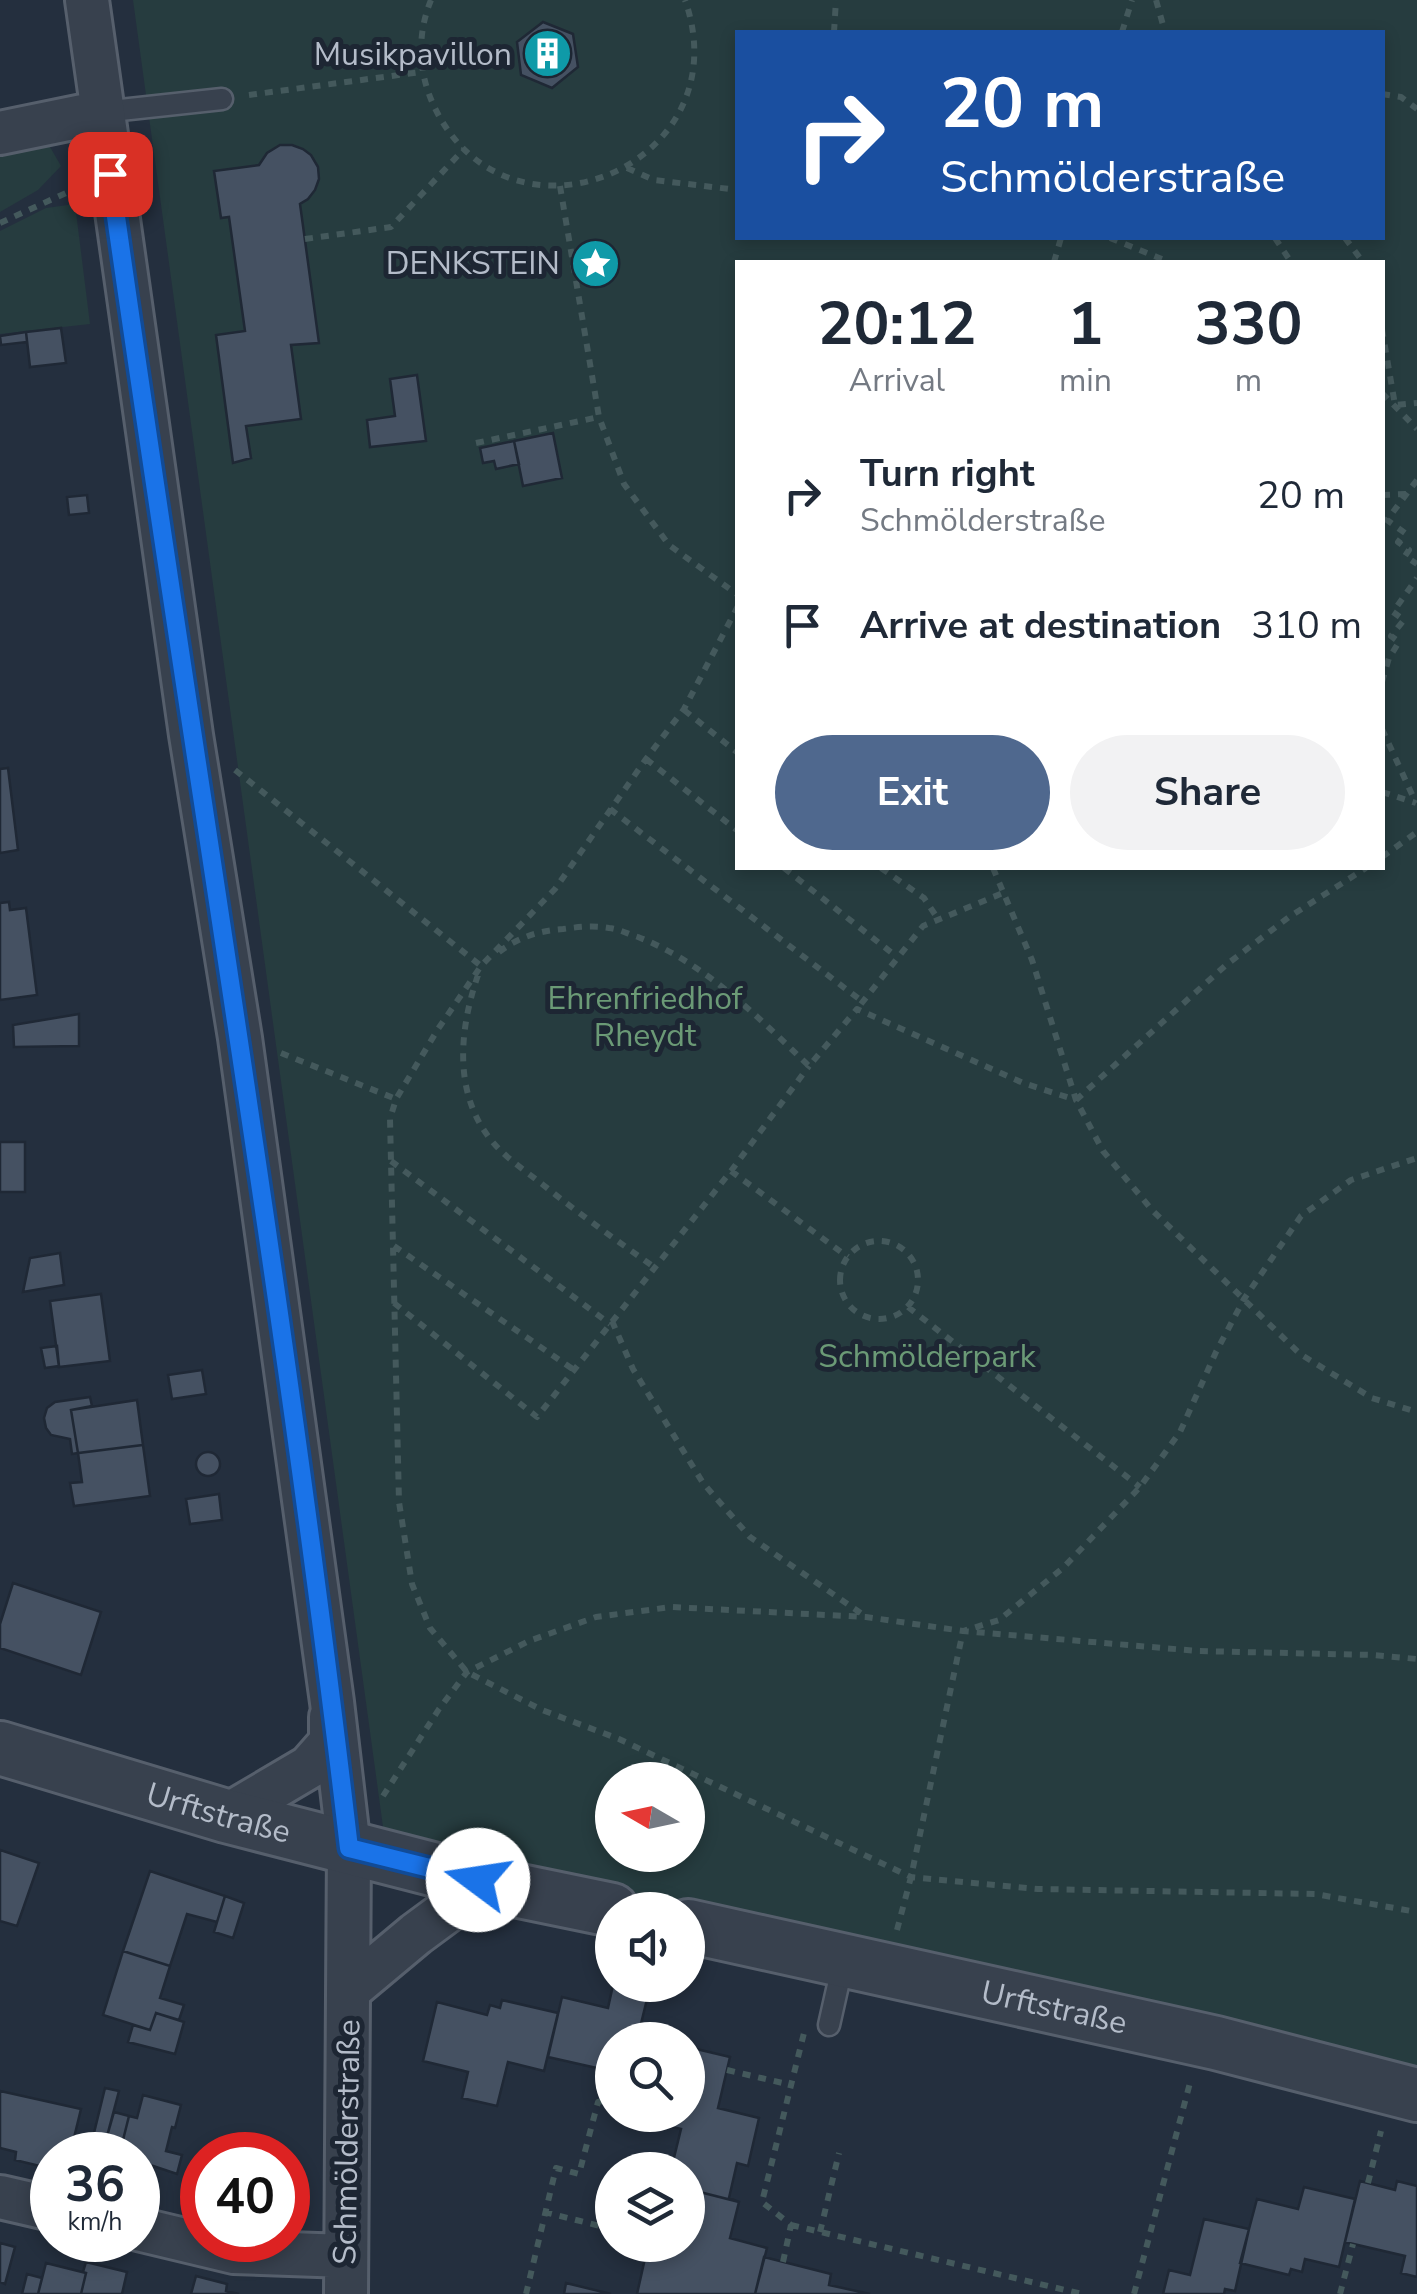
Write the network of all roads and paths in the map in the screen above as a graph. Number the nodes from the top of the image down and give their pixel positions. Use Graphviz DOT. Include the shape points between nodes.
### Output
graph roads {
  1 [pos="87,0"];
  2 [pos="430,0"];
  3 [pos="685,0"];
  4 [pos="836,0"];
  5 [pos="1132,0"];
  6 [pos="1156,0"];
  7 [pos="834,30"];
  8 [pos="1123,30"];
  9 [pos="1164,30"];
  10 [pos="421,72"];
  11 [pos="1385,94"];
  12 [pos="222,99"];
  13 [pos="1417,109"];
  14 [pos="102,112"];
  15 [pos="0,133"];
  16 [pos="464,149"];
  17 [pos="626,168"];
  18 [pos="110,174"];
  19 [pos="560,186"];
  20 [pos="735,190"];
  21 [pos="0,223"];
  22 [pos="305,239"];
  23 [pos="1115,240"];
  24 [pos="1164,260"];
  25 [pos="1385,347"];
  26 [pos="1385,395"];
  27 [pos="1417,403"];
  28 [pos="1395,405"];
  29 [pos="599,417"];
  30 [pos="1417,429"];
  31 [pos="476,443"];
  32 [pos="1417,480"];
  33 [pos="1407,494"];
  34 [pos="1385,495"];
  35 [pos="1417,564"];
  36 [pos="1417,578"];
  37 [pos="735,593"];
  38 [pos="735,612"];
  39 [pos="1386,656"];
  40 [pos="684,710"];
  41 [pos="191,735"];
  42 [pos="1385,735"];
  43 [pos="735,751"];
  44 [pos="646,759"];
  45 [pos="1385,793"];
  46 [pos="1417,803"];
  47 [pos="610,809"];
  48 [pos="735,829"];
  49 [pos="1417,832"];
  50 [pos="1385,855"];
  51 [pos="787,870"];
  52 [pos="884,870"];
  53 [pos="994,870"];
  54 [pos="1363,870"];
  55 [pos="1003,892"];
  56 [pos="938,919"];
  57 [pos="898,957"];
  58 [pos="481,966"];
  59 [pos="860,1006"];
  60 [pos="240,1038"];
  61 [pos="809,1066"];
  62 [pos="396,1098"];
  63 [pos="1076,1100"];
  64 [pos="1417,1158"];
  65 [pos="392,1161"];
  66 [pos="731,1170"];
  67 [pos="394,1246"];
  68 [pos="848,1257"];
  69 [pos="654,1268"];
  70 [pos="1244,1298"];
  71 [pos="394,1303"];
  72 [pos="908,1307"];
  73 [pos="611,1322"];
  74 [pos="574,1370"];
  75 [pos="1417,1412"];
  76 [pos="1140,1487"];
  77 [pos="866,1617"];
  78 [pos="964,1632"];
  79 [pos="1417,1658"];
  80 [pos="467,1672"];
  81 [pos="332,1702"];
  82 [pos="0,1748"];
  83 [pos="226,1816"];
  84 [pos="349,1848"];
  85 [pos="911,1877"];
  86 [pos="510,1888"];
  87 [pos="595,1906"];
  88 [pos="1417,1912"];
  89 [pos="705,1930"];
  90 [pos="866,1965"];
  91 [pos="349,1990"];
  92 [pos="807,2019"];
  93 [pos="829,2025"];
  94 [pos="1201,2040"];
  95 [pos="727,2070"];
  96 [pos="790,2086"];
  97 [pos="1404,2092"];
  98 [pos="595,2114"];
  99 [pos="840,2153"];
  100 [pos="1368,2183"];
  101 [pos="0,2196"];
  102 [pos="30,2204"];
  103 [pos="544,2212"];
  104 [pos="595,2225"];
  105 [pos="792,2225"];
  106 [pos="820,2232"];
  107 [pos="160,2234"];
  108 [pos="1353,2244"];
  109 [pos="783,2262"];
  110 [pos="346,2275"];
  111 [pos="526,2294"];
  112 [pos="1082,2294"];
  113 [pos="1134,2294"];
  114 [pos="1340,2294"];
  1 -- 14 [label="street, Schmölderstraße"];
  2 -- 10 [label="path"];
  3 -- 17 [label="path" via="694,66 683,106 659,142"];
  4 -- 7 [label="path"];
  5 -- 8 [label="path"];
  6 -- 9 [label="path"];
  10 -- 12 [label="path"];
  10 -- 16 [label="path" via="442,122"];
  11 -- 13 [label="path"];
  12 -- 14 [label="lane"];
  14 -- 15 [label="street"];
  14 -- 18 [label="street, Schmölderstraße"];
  16 -- 19 [label="path" via="508,177"];
  16 -- 22 [label="path" via="391,227"];
  17 -- 19 [label="path" via="594,182"];
  17 -- 20 [label="path" via="654,180"];
  18 -- 21 [label="path"];
  18 -- 41 [label="street, Schmölderstraße"];
  19 -- 29 [label="path"];
  23 -- 24 [label="path"];
  25 -- 28 [label="path"];
  26 -- 28 [label="path"];
  27 -- 28 [label="path"];
  28 -- 30 [label="path"];
  29 -- 31 [label="path"];
  29 -- 37 [label="path" via="624,484 669,545"];
  32 -- 33 [label="path"];
  33 -- 34 [label="path"];
  33 -- 35 [label="path" via="1387,520 1405,532 1398,542"];
  36 -- 39 [label="path" via="1393,612 1404,620 1392,636 1399,642"];
  38 -- 40 [label="path"];
  40 -- 43 [label="path"];
  40 -- 44 [label="path"];
  41 -- 58 [label="path"];
  41 -- 60 [label="street, Schmölderstraße"];
  42 -- 46 [label="path"];
  44 -- 47 [label="path"];
  44 -- 48 [label="path"];
  45 -- 46 [label="path"];
  47 -- 58 [label="path" via="556,890"];
  47 -- 59 [label="path"];
  49 -- 50 [label="path"];
  51 -- 57 [label="path"];
  52 -- 56 [label="path" via="924,898"];
  53 -- 55 [label="path"];
  54 -- 63 [label="path" via="1226,965"];
  55 -- 56 [label="path"];
  55 -- 63 [label="path"];
  56 -- 57 [label="path" via="923,926"];
  57 -- 59 [label="path"];
  58 -- 61 [label="path" via="516,939 584,926 612,928 657,944 697,969"];
  58 -- 62 [label="path"];
  58 -- 69 [label="path" via="462,1044 469,1097 481,1126 499,1149"];
  59 -- 61 [label="path"];
  59 -- 63 [label="path" via="1023,1083"];
  60 -- 62 [label="path"];
  60 -- 81 [label="street, Schmölderstraße"];
  61 -- 66 [label="path"];
  62 -- 65 [label="path"];
  63 -- 70 [label="path" via="1104,1151 1152,1210"];
  64 -- 70 [label="path" via="1351,1180 1302,1216"];
  65 -- 67 [label="path"];
  65 -- 73 [label="path"];
  66 -- 68 [label="path"];
  66 -- 69 [label="path"];
  67 -- 71 [label="path"];
  67 -- 74 [label="path"];
  68 -- 72 [label="path" via="840,1282 850,1306 885,1319"];
  68 -- 72 [label="path" via="881,1241 904,1250 918,1272"];
  69 -- 73 [label="path"];
  70 -- 75 [label="path" via="1300,1354 1372,1398"];
  70 -- 76 [label="path" via="1180,1432"];
  71 -- 74 [label="path" via="537,1416"];
  71 -- 80 [label="path" via="399,1502 412,1584 430,1628"];
  72 -- 76 [label="path"];
  73 -- 74 [label="path"];
  73 -- 77 [label="path" via="702,1482 750,1537"];
  76 -- 78 [label="path" via="1063,1568 999,1620"];
  77 -- 78 [label="path"];
  77 -- 80 [label="path" via="671,1606 596,1617"];
  78 -- 79 [label="path" via="1198,1652"];
  78 -- 85 [label="path"];
  80 -- 84 [label="path"];
  80 -- 85 [label="path"];
  81 -- 83 [label="street, Schmölderstraße" via="330,1742 308,1767"];
  81 -- 84 [label="street, Schmölderstraße"];
  82 -- 83 [label="street, Urftstraße"];
  83 -- 84 [label="street, Urftstraße"];
  84 -- 86 [label="street, Urftstraße"];
  84 -- 91 [label="street, Schmölderstraße"];
  85 -- 88 [label="path" via="1038,1889 1315,1894"];
  85 -- 90 [label="path"];
  86 -- 87 [label="street, Urftstraße"];
  86 -- 91 [label="street, Schmölderstraße" via="458,1903"];
  89 -- 90 [label="street, Urftstraße"];
  90 -- 93 [label="lane"];
  90 -- 94 [label="street, Urftstraße"];
  91 -- 110 [label="street, Schmölderstraße"];
  92 -- 96 [label="path"];
  94 -- 97 [label="street, Urftstraße"];
  94 -- 113 [label="path"];
  95 -- 96 [label="path"];
  96 -- 105 [label="path" via="762,2202"];
  97 -- 100 [label="path"];
  98 -- 103 [label="path" via="580,2174 556,2168"];
  99 -- 106 [label="path"];
  101 -- 102 [label="street"];
  103 -- 104 [label="path"];
  103 -- 111 [label="path"];
  105 -- 106 [label="path"];
  105 -- 109 [label="path"];
  106 -- 112 [label="path"];
  107 -- 110 [label="street"];
  108 -- 114 [label="path"];
}
